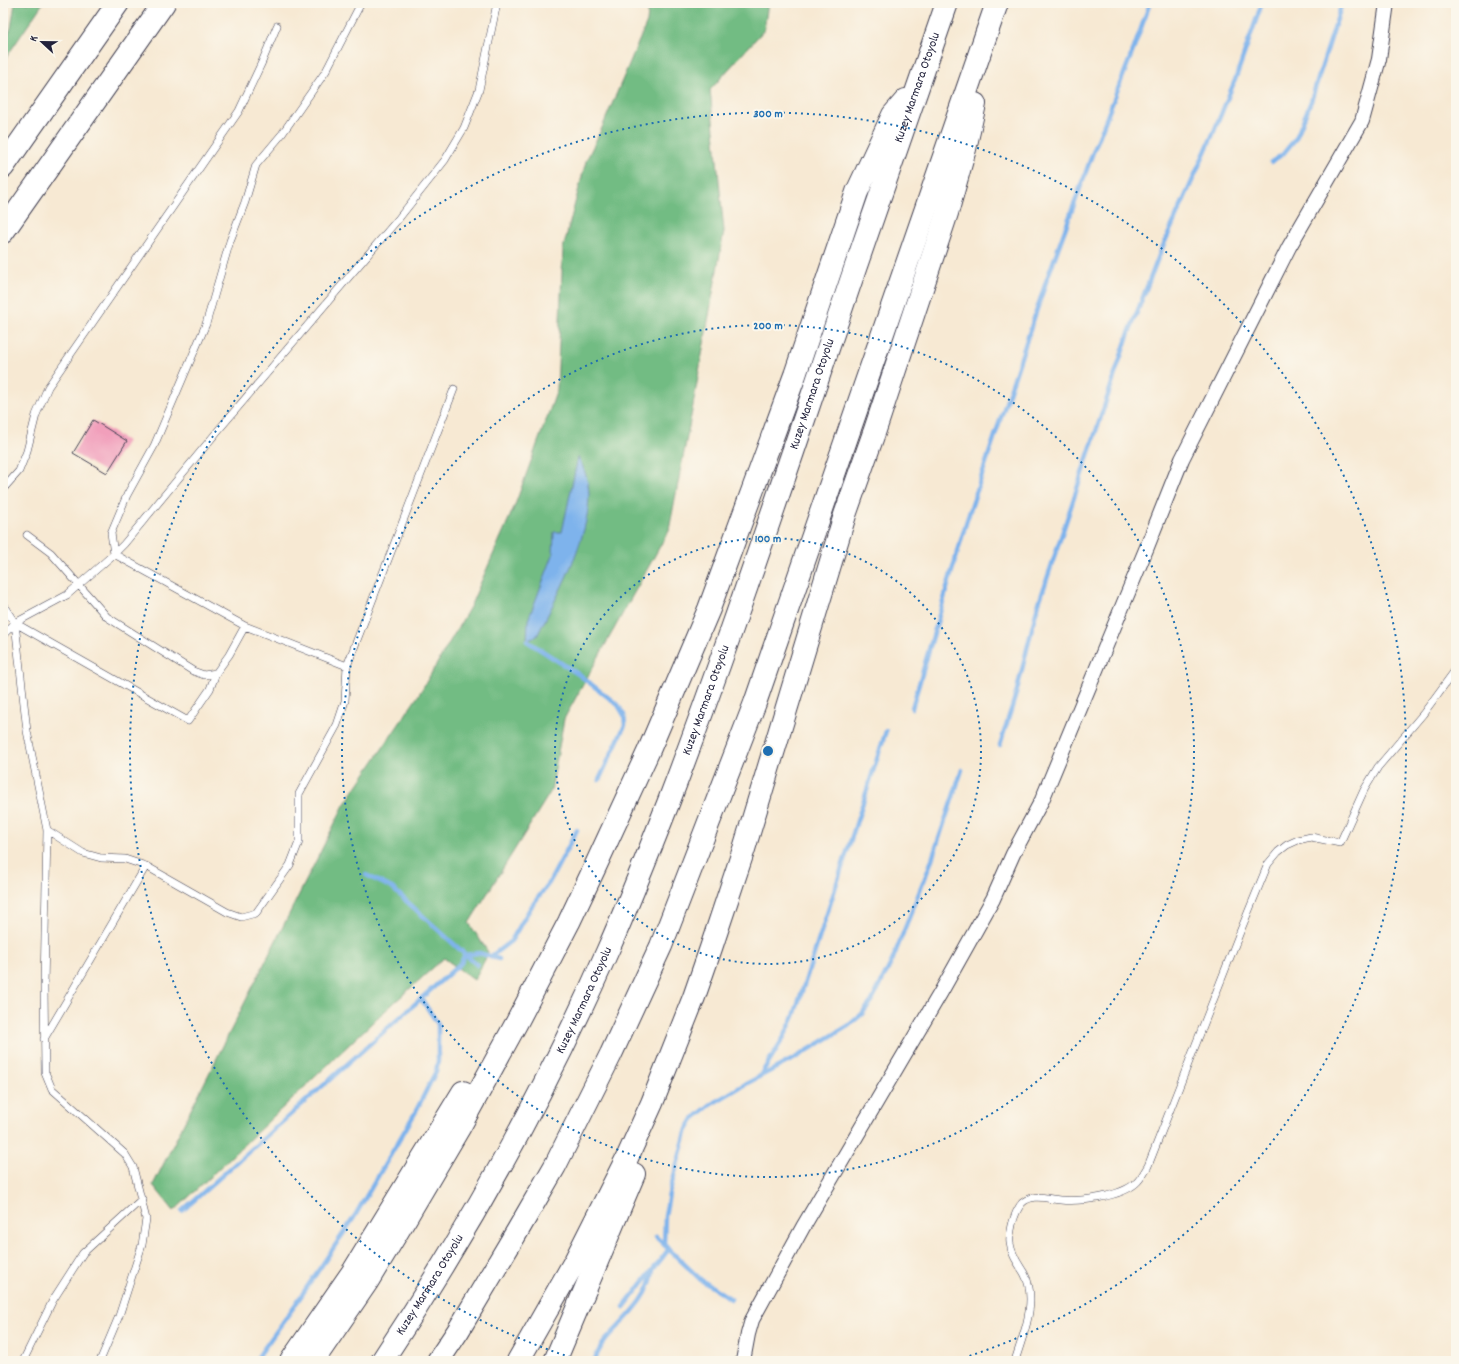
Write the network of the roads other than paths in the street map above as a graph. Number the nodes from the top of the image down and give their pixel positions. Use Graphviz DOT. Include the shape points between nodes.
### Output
graph roads {
  1 [pos="118,3"];
  2 [pos="164,3"];
  3 [pos="361,3"];
  4 [pos="497,3"];
  5 [pos="947,3"];
  6 [pos="997,3"];
  7 [pos="1387,3"];
  8 [pos="277,26"];
  9 [pos="989,26"];
  10 [pos="917,89"];
  11 [pos="3,167"];
  12 [pos="3,232"];
  13 [pos="454,389"];
  14 [pos="3,489"];
  15 [pos="27,534"];
  16 [pos="114,554"];
  17 [pos="79,584"];
  18 [pos="3,605"];
  19 [pos="15,623"];
  20 [pos="245,626"];
  21 [pos="3,635"];
  22 [pos="347,666"];
  23 [pos="1456,669"];
  24 [pos="216,673"];
  25 [pos="47,830"];
  26 [pos="146,866"];
  27 [pos="729,894"];
  28 [pos="536,985"];
  29 [pos="44,1040"];
  30 [pos="142,1199"];
  31 [pos="23,1361"];
  32 [pos="100,1361"];
  33 [pos="291,1361"];
  34 [pos="313,1361"];
  35 [pos="382,1361"];
  36 [pos="438,1361"];
  37 [pos="518,1361"];
  38 [pos="555,1361"];
  39 [pos="743,1361"];
  40 [pos="1015,1361"];
  1 -- 11 [label="highway"];
  2 -- 12 [label="highway"];
  3 -- 16 [label="lane" via="326,71 282,134 256,165 230,241 206,324 154,446 127,495 111,533"];
  4 -- 16 [label="lane" via="479,90 464,128 445,160 399,218"];
  5 -- 10 [label="highway, Kuzey Marmara Otoyolu"];
  6 -- 9 [label="highway"];
  7 -- 39 [label="street" via="1379,59 1362,121 1289,247 1182,459 1042,800 1013,854 993,899 752,1320"];
  8 -- 14 [label="lane" via="239,111 48,387 36,415 20,471"];
  9 -- 27 [label="highway" via="965,149 946,213 845,514"];
  9 -- 36 [label="highway" via="755,703 661,946 555,1166"];
  10 -- 28 [label="highway" via="893,115 857,192 795,375 709,609 652,743"];
  10 -- 35 [label="highway, Kuzey Marmara Otoyolu" via="700,721 608,951 509,1152 419,1305"];
  13 -- 22 [label="lane"];
  15 -- 17 [label="lane" via="51,553"];
  16 -- 17 [label="lane"];
  16 -- 20 [label="lane"];
  17 -- 19 [label="lane" via="67,595"];
  17 -- 24 [label="lane" via="107,617 192,671 204,675"];
  18 -- 19 [label="lane"];
  19 -- 21 [label="lane"];
  19 -- 24 [label="lane" via="188,721 210,689"];
  19 -- 25 [label="lane" via="27,731"];
  20 -- 22 [label="lane"];
  20 -- 24 [label="lane" via="230,655"];
  22 -- 26 [label="lane" via="345,701 338,725 299,794 299,842 290,865 256,913 241,916 227,912"];
  23 -- 40 [label="lane" via="1423,714 1378,767 1364,790 1340,843 1311,837 1298,840 1278,852 1268,864 1148,1166 1141,1177 1126,1190 1098,1198 1078,1201 1036,1197 1030,1198 1018,1208 1010,1242 1013,1254 1024,1274 1030,1298 1029,1314"];
  25 -- 26 [label="lane" via="83,853 101,858 125,859"];
  25 -- 29 [label="lane"];
  26 -- 29 [label="lane"];
  27 -- 37 [label="highway" via="675,1047 627,1158 575,1260"];
  27 -- 38 [label="highway" via="715,968 695,1024 656,1124"];
  28 -- 33 [label="highway" via="483,1061 354,1270"];
  28 -- 34 [label="highway" via="487,1078 425,1186 367,1282"];
  29 -- 30 [label="lane" via="45,1072 52,1089 125,1154 133,1167"];
  30 -- 31 [label="lane" via="83,1253 53,1300"];
  30 -- 32 [label="lane" via="146,1220 142,1244 119,1316"];
}
